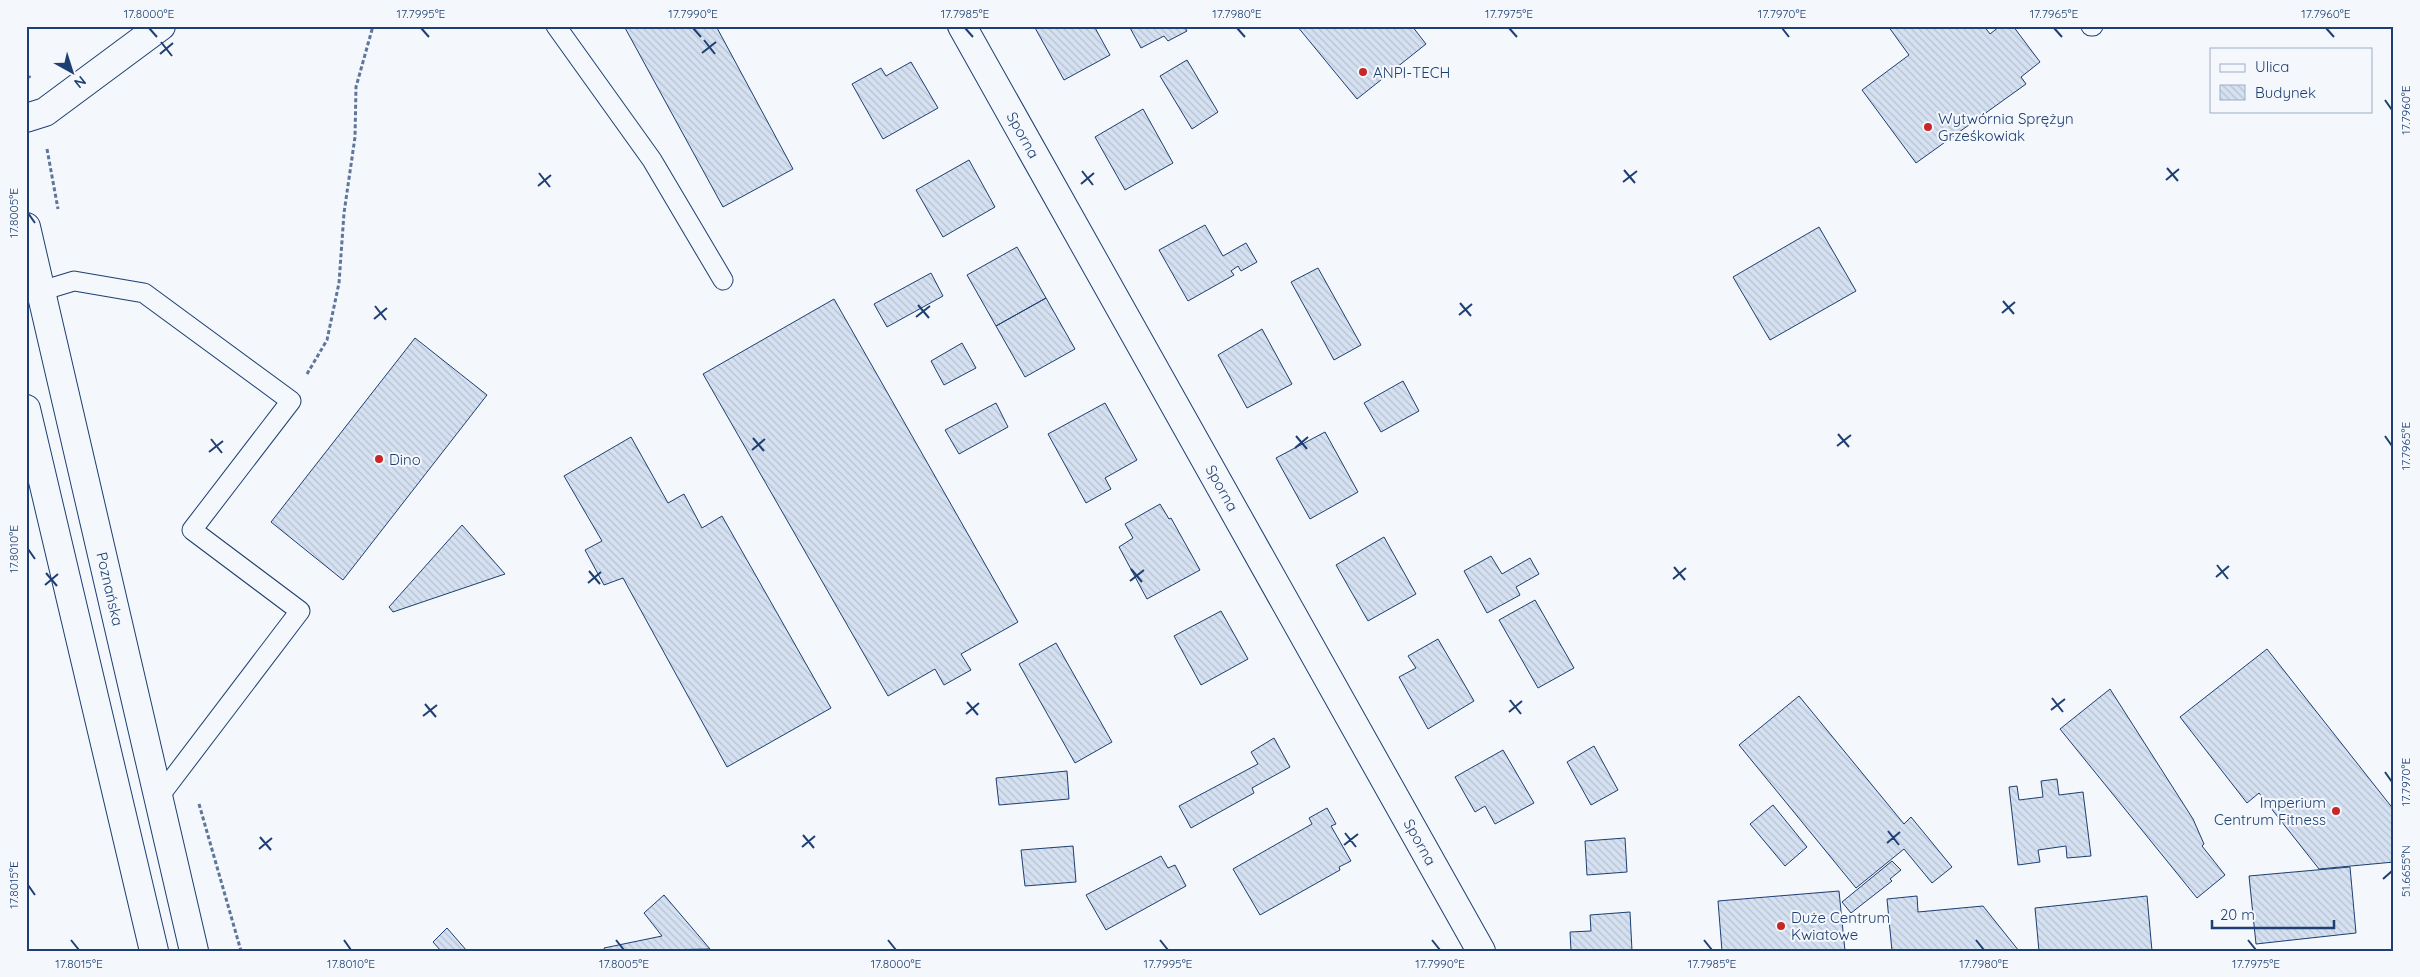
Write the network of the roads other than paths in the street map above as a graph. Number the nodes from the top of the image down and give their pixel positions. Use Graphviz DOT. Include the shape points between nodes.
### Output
graph roads {
  1 [pos="161,26"];
  2 [pos="556,26"];
  3 [pos="962,26"];
  4 [pos="26,118"];
  5 [pos="26,229"];
  6 [pos="723,280"];
  7 [pos="34,289"];
  8 [pos="26,408"];
  9 [pos="158,798"];
  10 [pos="154,951"];
  11 [pos="194,951"];
  12 [pos="1481,951"];
  1 -- 4 [label="main road" via="45,112"];
  2 -- 6 [label="lane" via="652,160"];
  3 -- 12 [label="main road, Sporna"];
  5 -- 7 [label="main road, Poznańska"];
  7 -- 9 [label="main road, Poznańska"];
  7 -- 9 [label="lane" via="74,281 144,292 291,401 192,530 300,611"];
  8 -- 10 [label="main road"];
  9 -- 11 [label="main road, Poznańska"];
}
